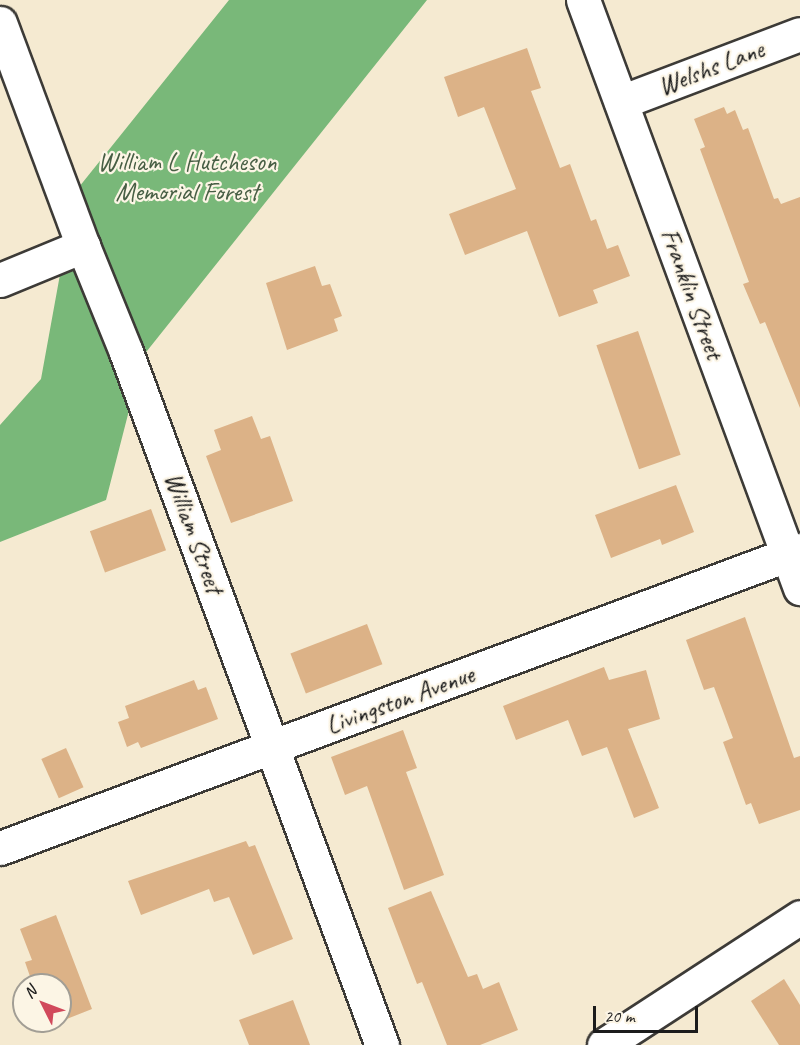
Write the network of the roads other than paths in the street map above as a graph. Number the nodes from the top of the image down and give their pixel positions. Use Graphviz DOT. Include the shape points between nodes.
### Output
graph roads {
  1 [pos="583,0"];
  2 [pos="0,23"];
  3 [pos="800,34"];
  4 [pos="621,102"];
  5 [pos="82,246"];
  6 [pos="0,280"];
  7 [pos="794,553"];
  8 [pos="800,588"];
  9 [pos="273,747"];
  10 [pos="0,848"];
  11 [pos="800,917"];
  12 [pos="382,1045"];
  13 [pos="604,1045"];
  1 -- 4 [label="street, Franklin Street"];
  2 -- 5 [label="street, William Street"];
  3 -- 4 [label="street, Welshs Lane"];
  4 -- 7 [label="street, Franklin Street"];
  5 -- 6 [label="street"];
  5 -- 9 [label="street, William Street" via="126,352"];
  7 -- 8 [label="street, Franklin Street"];
  7 -- 9 [label="street, Livingston Avenue"];
  9 -- 10 [label="street, Livingston Avenue"];
  9 -- 12 [label="street, William Street"];
  11 -- 13 [label="street"];
}
